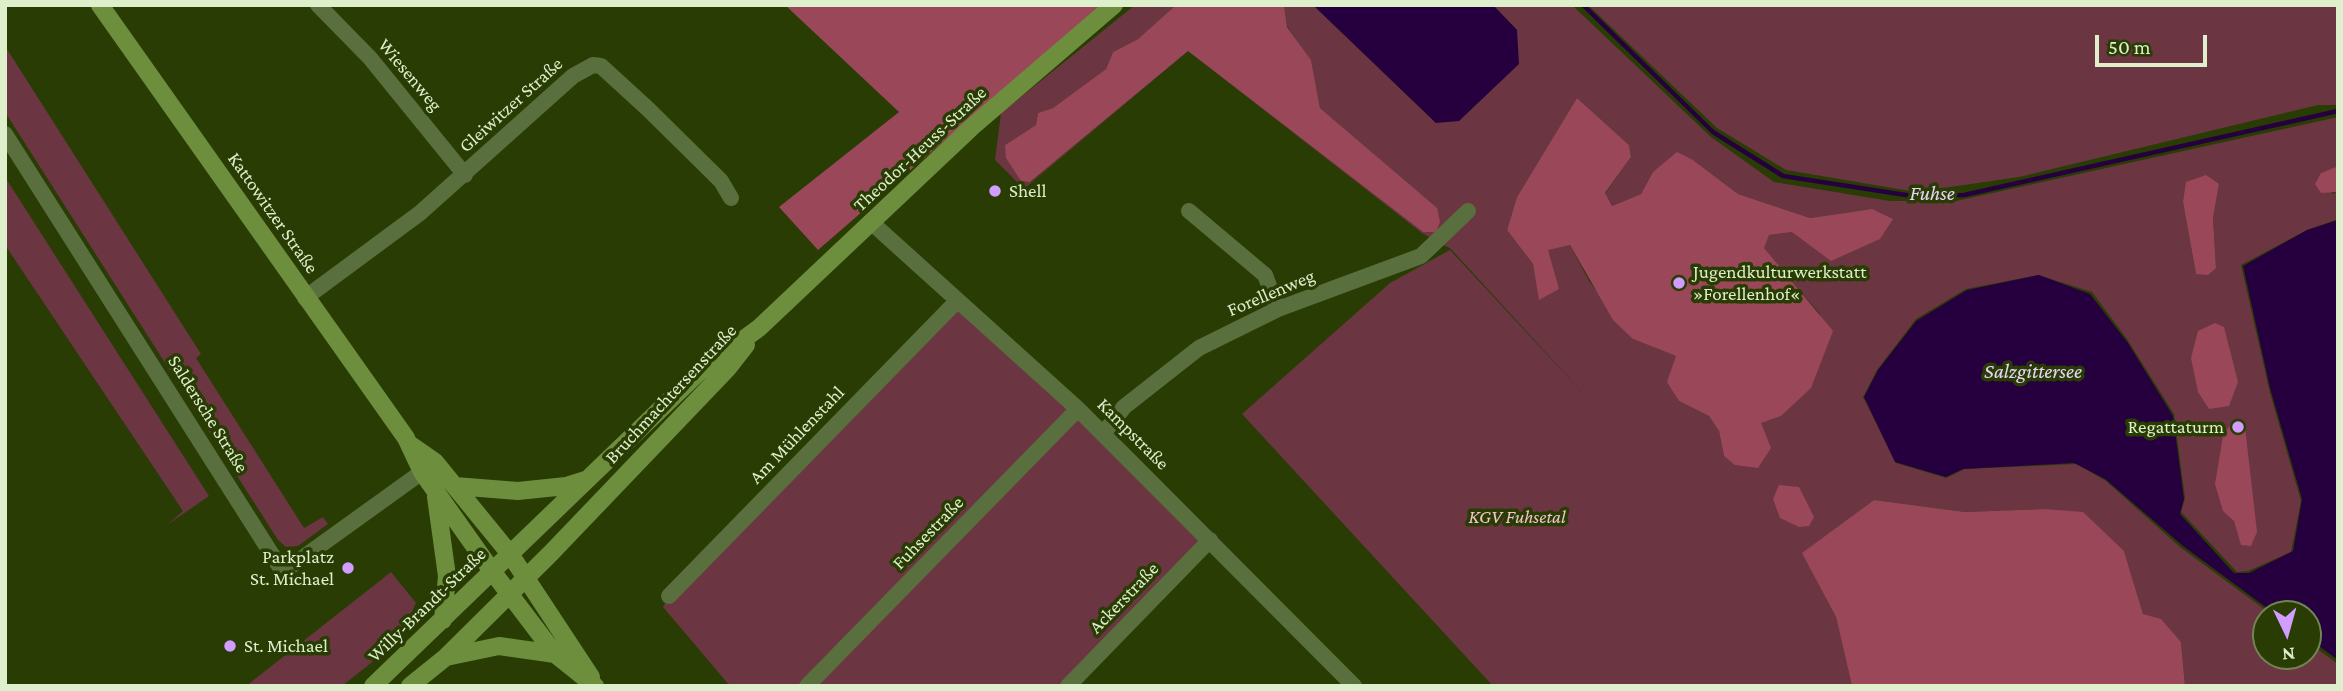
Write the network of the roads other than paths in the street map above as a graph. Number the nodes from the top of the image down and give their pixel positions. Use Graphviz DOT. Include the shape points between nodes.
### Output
graph roads {
  1 [pos="100,5"];
  2 [pos="318,5"];
  3 [pos="1114,5"];
  4 [pos="5,134"];
  5 [pos="465,176"];
  6 [pos="731,198"];
  7 [pos="1189,211"];
  8 [pos="1468,211"];
  9 [pos="872,223"];
  10 [pos="305,298"];
  11 [pos="956,302"];
  12 [pos="1278,309"];
  13 [pos="759,328"];
  14 [pos="1078,409"];
  15 [pos="1103,434"];
  16 [pos="410,445"];
  17 [pos="422,472"];
  18 [pos="589,479"];
  19 [pos="455,486"];
  20 [pos="436,493"];
  21 [pos="1210,540"];
  22 [pos="510,555"];
  23 [pos="492,572"];
  24 [pos="525,576"];
  25 [pos="509,593"];
  26 [pos="669,596"];
  27 [pos="443,620"];
  28 [pos="555,654"];
  29 [pos="446,657"];
  30 [pos="1345,683"];
  31 [pos="373,686"];
  32 [pos="410,686"];
  33 [pos="596,686"];
  34 [pos="807,686"];
  35 [pos="1068,686"];
  1 -- 10 [label="street, Kattowitzer Straße"];
  2 -- 5 [label="street, Wiesenweg" via="370,58"];
  3 -- 9 [label="street, Theodor-Heuss-Straße" via="973,126"];
  4 -- 17 [label="street, Saldersche Straße" via="283,572"];
  5 -- 6 [label="street, Gleiwitzer Straße" via="573,76 585,67 601,66 721,181"];
  5 -- 10 [label="street, Gleiwitzer Straße"];
  7 -- 12 [label="street" via="1265,275"];
  8 -- 12 [label="street, Forellenweg" via="1421,256"];
  9 -- 11 [label="street, Kampstraße"];
  9 -- 13 [label="street, Theodor-Heuss-Straße"];
  10 -- 16 [label="street, Kattowitzer Straße"];
  11 -- 14 [label="street, Kampstraße"];
  11 -- 26 [label="street, Am Mühlenstahl"];
  12 -- 15 [label="street, Forellenweg" via="1199,348 1124,407"];
  13 -- 18 [label="street, Bruchmachtersenstraße" via="699,372"];
  13 -- 24 [label="street, Bruchmachtersenstraße" via="728,368"];
  14 -- 15 [label="street, Kampstraße"];
  14 -- 34 [label="street, Fuhsestraße"];
  15 -- 21 [label="street, Kampstraße"];
  16 -- 17 [label="street, Kattowitzer Straße"];
  16 -- 19 [label="street, Kattowitzer Straße" via="435,462"];
  17 -- 20 [label="street, Kattowitzer Straße"];
  18 -- 19 [label="street" via="518,491"];
  18 -- 22 [label="street, Bruchmachtersenstraße"];
  19 -- 22 [label="street, Kattowitzer Straße"];
  20 -- 23 [label="street, Kattowitzer Straße"];
  20 -- 27 [label="street" via="447,576"];
  21 -- 30 [label="street, Kampstraße"];
  21 -- 35 [label="street, Ackerstraße"];
  22 -- 23 [label="street, Willy-Brandt-Straße"];
  22 -- 24 [label="street, Kattowitzer Straße"];
  23 -- 25 [label="street, Kattowitzer Straße"];
  23 -- 27 [label="street, Willy-Brandt-Straße"];
  24 -- 25 [label="street"];
  24 -- 33 [label="street, Kattowitzer Straße"];
  25 -- 28 [label="street, Kattowitzer Straße"];
  25 -- 29 [label="street"];
  27 -- 31 [label="street, Willy-Brandt-Straße"];
  28 -- 29 [label="street" via="499,646"];
  28 -- 33 [label="street, Kattowitzer Straße"];
  29 -- 32 [label="street"];
}
